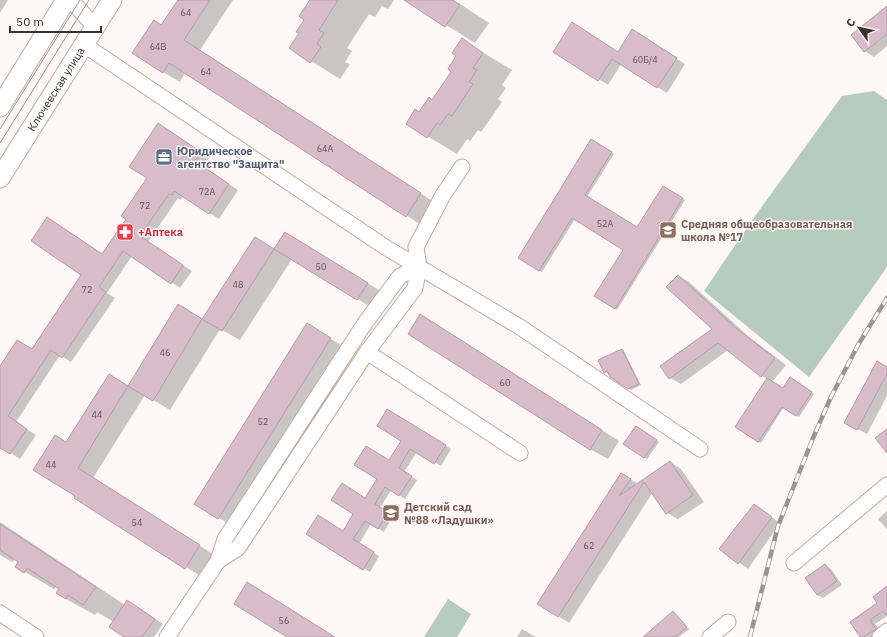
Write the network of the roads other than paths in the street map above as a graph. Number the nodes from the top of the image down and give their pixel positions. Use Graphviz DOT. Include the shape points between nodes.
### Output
graph roads {
  1 [pos="66,0"];
  2 [pos="71,0"];
  3 [pos="112,0"];
  4 [pos="94,26"];
  5 [pos="83,44"];
  6 [pos="0,107"];
  7 [pos="462,167"];
  8 [pos="0,178"];
  9 [pos="419,267"];
  10 [pos="367,352"];
  11 [pos="295,431"];
  12 [pos="309,440"];
  13 [pos="700,449"];
  14 [pos="520,452"];
  15 [pos="887,485"];
  16 [pos="218,561"];
  17 [pos="794,563"];
  18 [pos="0,613"];
  19 [pos="728,622"];
  20 [pos="887,631"];
  21 [pos="36,637"];
  22 [pos="166,637"];
  23 [pos="710,637"];
  24 [pos="880,637"];
  1 -- 6 [label="main road"];
  2 -- 4 [label="street"];
  3 -- 4 [label="main road, Ключевская улица"];
  4 -- 5 [label="main road, Ключевская улица"];
  5 -- 8 [label="main road, Ключевская улица"];
  5 -- 9 [label="street" via="385,247"];
  7 -- 9 [label="street" via="443,195 416,247"];
  9 -- 10 [label="street" via="415,288"];
  9 -- 11 [label="street" via="400,276 365,323"];
  9 -- 13 [label="street" via="520,327"];
  10 -- 12 [label="street"];
  10 -- 14 [label="street"];
  11 -- 12 [label="street"];
  11 -- 16 [label="street" via="225,539"];
  12 -- 16 [label="street" via="238,548"];
  15 -- 17 [label="street"];
  16 -- 22 [label="street"];
  18 -- 21 [label="street"];
  19 -- 23 [label="street"];
  20 -- 24 [label="street"];
}
